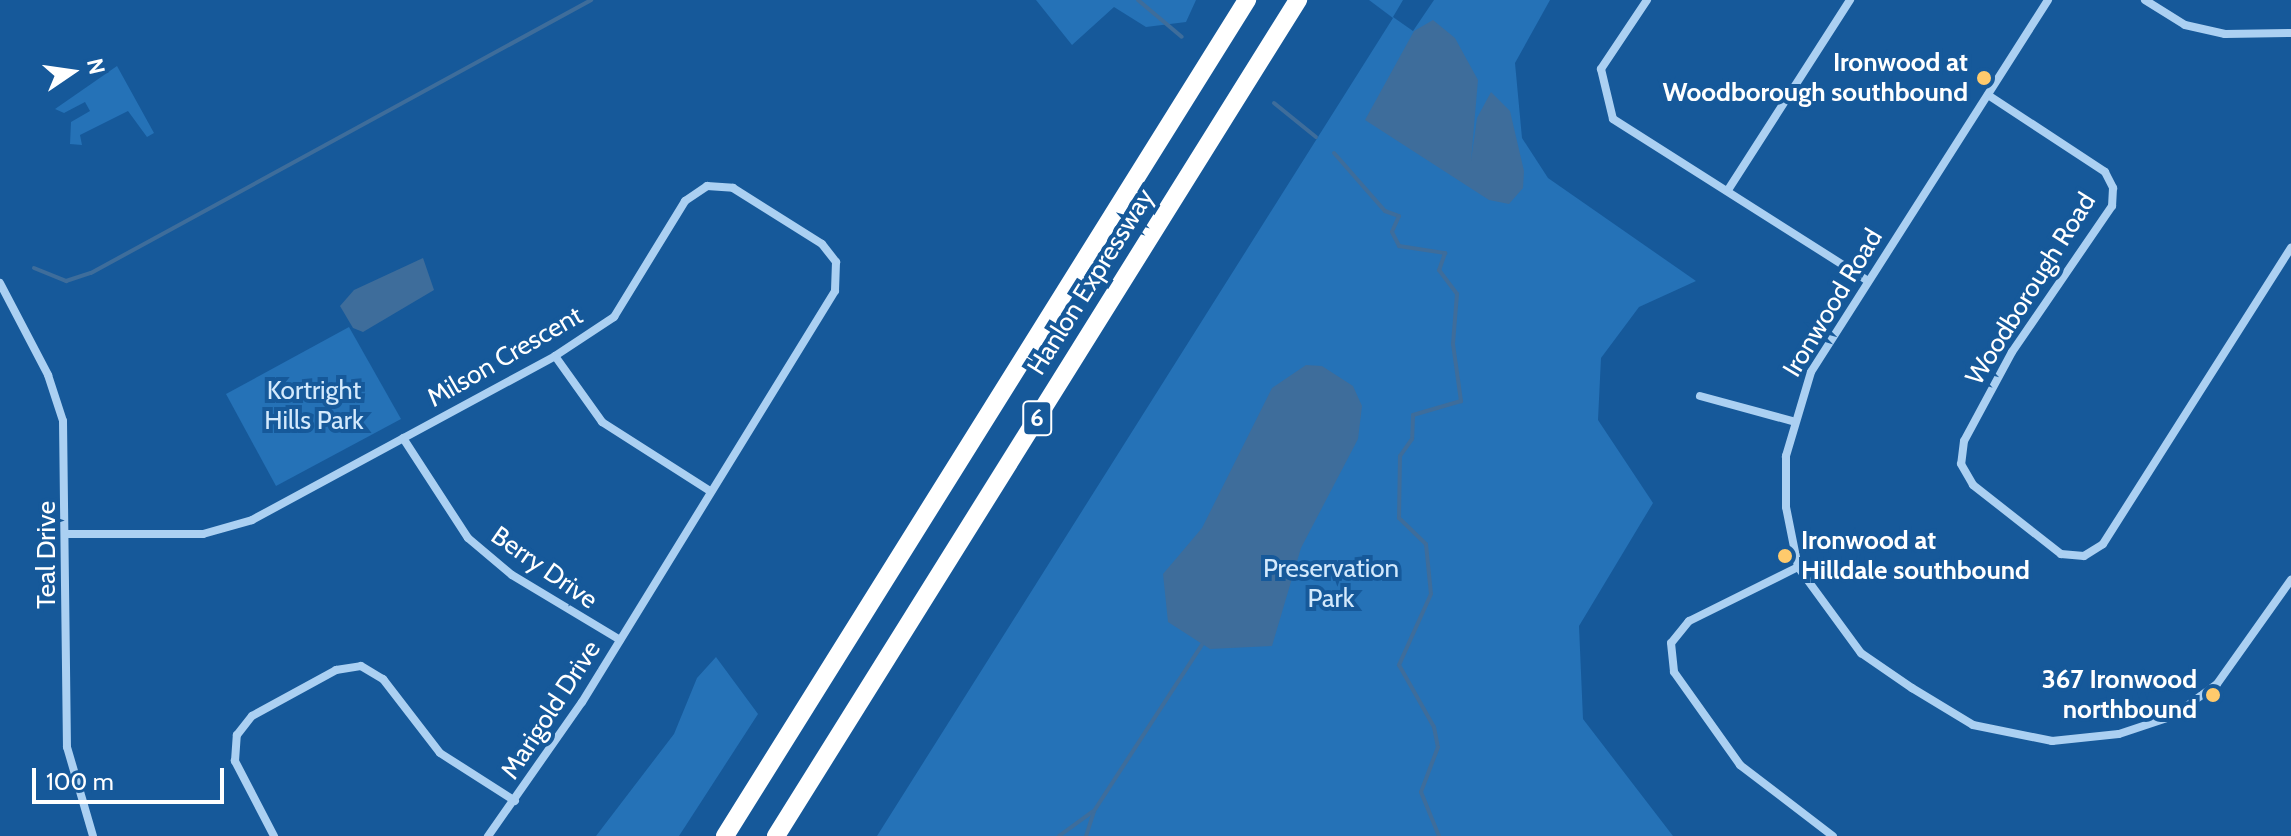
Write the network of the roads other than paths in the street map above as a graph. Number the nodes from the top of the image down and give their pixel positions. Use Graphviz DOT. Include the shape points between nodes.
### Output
graph roads {
  1 [pos="1247,0"];
  2 [pos="1298,0"];
  3 [pos="1647,0"];
  4 [pos="1850,0"];
  5 [pos="2048,0"];
  6 [pos="2145,0"];
  7 [pos="2291,33"];
  8 [pos="1988,95"];
  9 [pos="1728,190"];
  10 [pos="2291,248"];
  11 [pos="1867,280"];
  12 [pos="0,283"];
  13 [pos="555,356"];
  14 [pos="1700,396"];
  15 [pos="1792,421"];
  16 [pos="403,438"];
  17 [pos="710,491"];
  18 [pos="68,534"];
  19 [pos="1798,567"];
  20 [pos="2291,580"];
  21 [pos="620,640"];
  22 [pos="515,801"];
  23 [pos="93,836"];
  24 [pos="274,836"];
  25 [pos="488,836"];
  26 [pos="725,836"];
  27 [pos="776,836"];
  28 [pos="1833,836"];
  1 -- 26 [label="highway, Hanlon Expressway / 6"];
  2 -- 27 [label="highway, Hanlon Expressway / 6"];
  3 -- 9 [label="street" via="1601,69 1604,101 1613,119"];
  4 -- 9 [label="street"];
  5 -- 8 [label="street, Ironwood Road"];
  6 -- 7 [label="street" via="2185,25 2225,34"];
  8 -- 10 [label="street, Woodborough Road" via="2105,172 2113,188 2112,206 2012,352 1964,441 1961,464 1973,485 2061,554 2084,556 2103,544"];
  8 -- 11 [label="street, Ironwood Road"];
  9 -- 11 [label="street"];
  11 -- 15 [label="street, Ironwood Road" via="1811,372"];
  12 -- 18 [label="street, Teal Drive" via="59,403"];
  13 -- 16 [label="street, Milson Crescent"];
  13 -- 17 [label="street" via="602,422"];
  13 -- 17 [label="street, Milson Crescent" via="614,317 685,201 707,186 733,188 822,244 836,262 835,291"];
  14 -- 15 [label="street"];
  15 -- 19 [label="street, Ironwood Road" via="1786,507"];
  16 -- 18 [label="street, Milson Crescent" via="232,527 203,534"];
  16 -- 21 [label="street, Berry Drive" via="468,538 512,575"];
  17 -- 21 [label="street, Milson Crescent"];
  18 -- 23 [label="street, Teal Drive" via="67,747"];
  19 -- 20 [label="street, Ironwood Road" via="1861,653 1973,725 2052,741 2119,734 2173,716 2217,684"];
  19 -- 28 [label="street" via="1689,621 1671,643 1674,672 1740,765"];
  21 -- 22 [label="street, Marigold Drive"];
  22 -- 24 [label="street" via="440,753 383,679 361,666 336,670 252,716 237,735 235,761"];
  22 -- 25 [label="street"];
}
